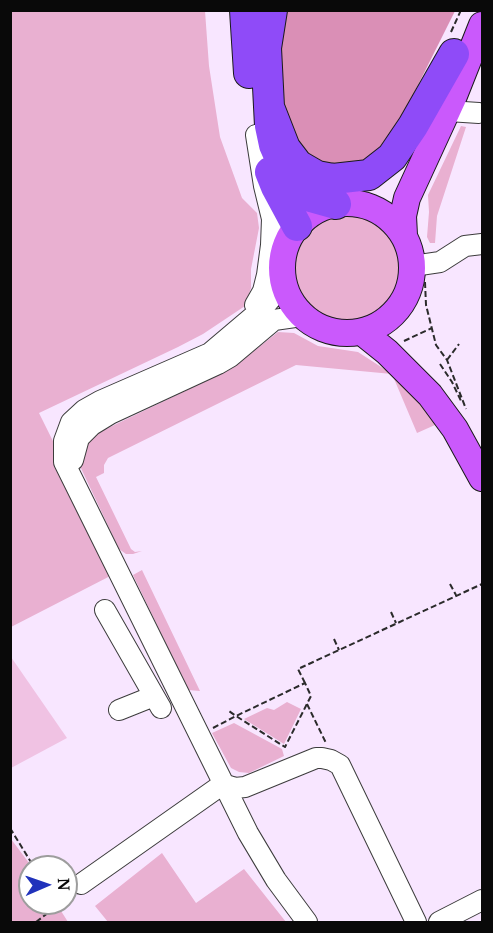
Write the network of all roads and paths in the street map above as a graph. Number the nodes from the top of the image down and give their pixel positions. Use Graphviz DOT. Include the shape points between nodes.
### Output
graph roads {
  1 [pos="245,10"];
  2 [pos="272,10"];
  3 [pos="471,10"];
  4 [pos="483,25"];
  5 [pos="454,54"];
  6 [pos="269,106"];
  7 [pos="448,111"];
  8 [pos="479,113"];
  9 [pos="256,135"];
  10 [pos="336,204"];
  11 [pos="369,206"];
  12 [pos="297,226"];
  13 [pos="404,235"];
  14 [pos="483,244"];
  15 [pos="419,275"];
  16 [pos="283,278"];
  17 [pos="398,310"];
  18 [pos="302,316"];
  19 [pos="242,328"];
  20 [pos="432,328"];
  21 [pos="362,332"];
  22 [pos="410,338"];
  23 [pos="459,344"];
  24 [pos="447,360"];
  25 [pos="440,364"];
  26 [pos="483,458"];
  27 [pos="483,478"];
  28 [pos="76,483"];
  29 [pos="450,584"];
  30 [pos="483,584"];
  31 [pos="456,596"];
  32 [pos="105,610"];
  33 [pos="392,612"];
  34 [pos="397,624"];
  35 [pos="334,639"];
  36 [pos="339,651"];
  37 [pos="305,683"];
  38 [pos="181,699"];
  39 [pos="307,704"];
  40 [pos="156,705"];
  41 [pos="119,710"];
  42 [pos="229,711"];
  43 [pos="236,716"];
  44 [pos="210,729"];
  45 [pos="319,747"];
  46 [pos="223,784"];
  47 [pos="10,828"];
  48 [pos="27,855"];
  49 [pos="81,884"];
  50 [pos="483,900"];
  51 [pos="307,922"];
  52 [pos="416,922"];
  53 [pos="439,922"];
  1 -- 9 [label="highway"];
  2 -- 6 [label="highway" via="266,48"];
  3 -- 5 [label="main road"];
  4 -- 7 [label="main road"];
  5 -- 6 [label="highway" via="392,158 369,175 317,176 298,165 285,148"];
  5 -- 11 [label="main road" via="402,174 393,187"];
  6 -- 10 [label="highway" via="274,145 296,189 311,198"];
  7 -- 8 [label="street"];
  7 -- 13 [label="main road" via="407,198"];
  9 -- 12 [label="highway" via="276,187"];
  9 -- 19 [label="street" via="272,219 272,245 263,291"];
  10 -- 11 [label="main road"];
  10 -- 12 [label="main road" via="315,211"];
  11 -- 13 [label="main road" via="389,218"];
  12 -- 16 [label="main road" via="286,245"];
  13 -- 15 [label="main road"];
  14 -- 15 [label="street" via="465,246"];
  15 -- 17 [label="main road"];
  15 -- 20 [label="path"];
  16 -- 18 [label="main road" via="289,299"];
  16 -- 19 [label="street" via="275,294"];
  17 -- 21 [label="main road" via="382,324"];
  17 -- 26 [label="main road" via="399,339 406,352 450,401"];
  18 -- 21 [label="main road" via="324,330"];
  18 -- 28 [label="street" via="274,320 218,364 92,425 78,438 72,456"];
  19 -- 28 [label="street" via="210,353 100,401 71,422 64,441 64,462"];
  20 -- 22 [label="path"];
  20 -- 24 [label="path" via="436,345"];
  21 -- 27 [label="main road" via="430,395"];
  23 -- 24 [label="path"];
  24 -- 25 [label="path" via="469,415"];
  28 -- 38 [label="street"];
  29 -- 31 [label="path"];
  30 -- 31 [label="path"];
  31 -- 34 [label="path"];
  32 -- 40 [label="street"];
  33 -- 34 [label="path"];
  34 -- 36 [label="path"];
  35 -- 36 [label="path"];
  36 -- 37 [label="path" via="298,669"];
  37 -- 39 [label="path" via="311,696"];
  37 -- 43 [label="path"];
  38 -- 40 [label="street"];
  38 -- 46 [label="street"];
  39 -- 43 [label="path" via="285,747"];
  39 -- 45 [label="path" via="328,746"];
  40 -- 41 [label="street"];
  42 -- 43 [label="path"];
  43 -- 44 [label="path"];
  46 -- 49 [label="street"];
  46 -- 51 [label="street" via="276,880"];
  46 -- 52 [label="street" via="245,787 316,758 340,765"];
  47 -- 48 [label="path"];
  50 -- 53 [label="street"];
}
